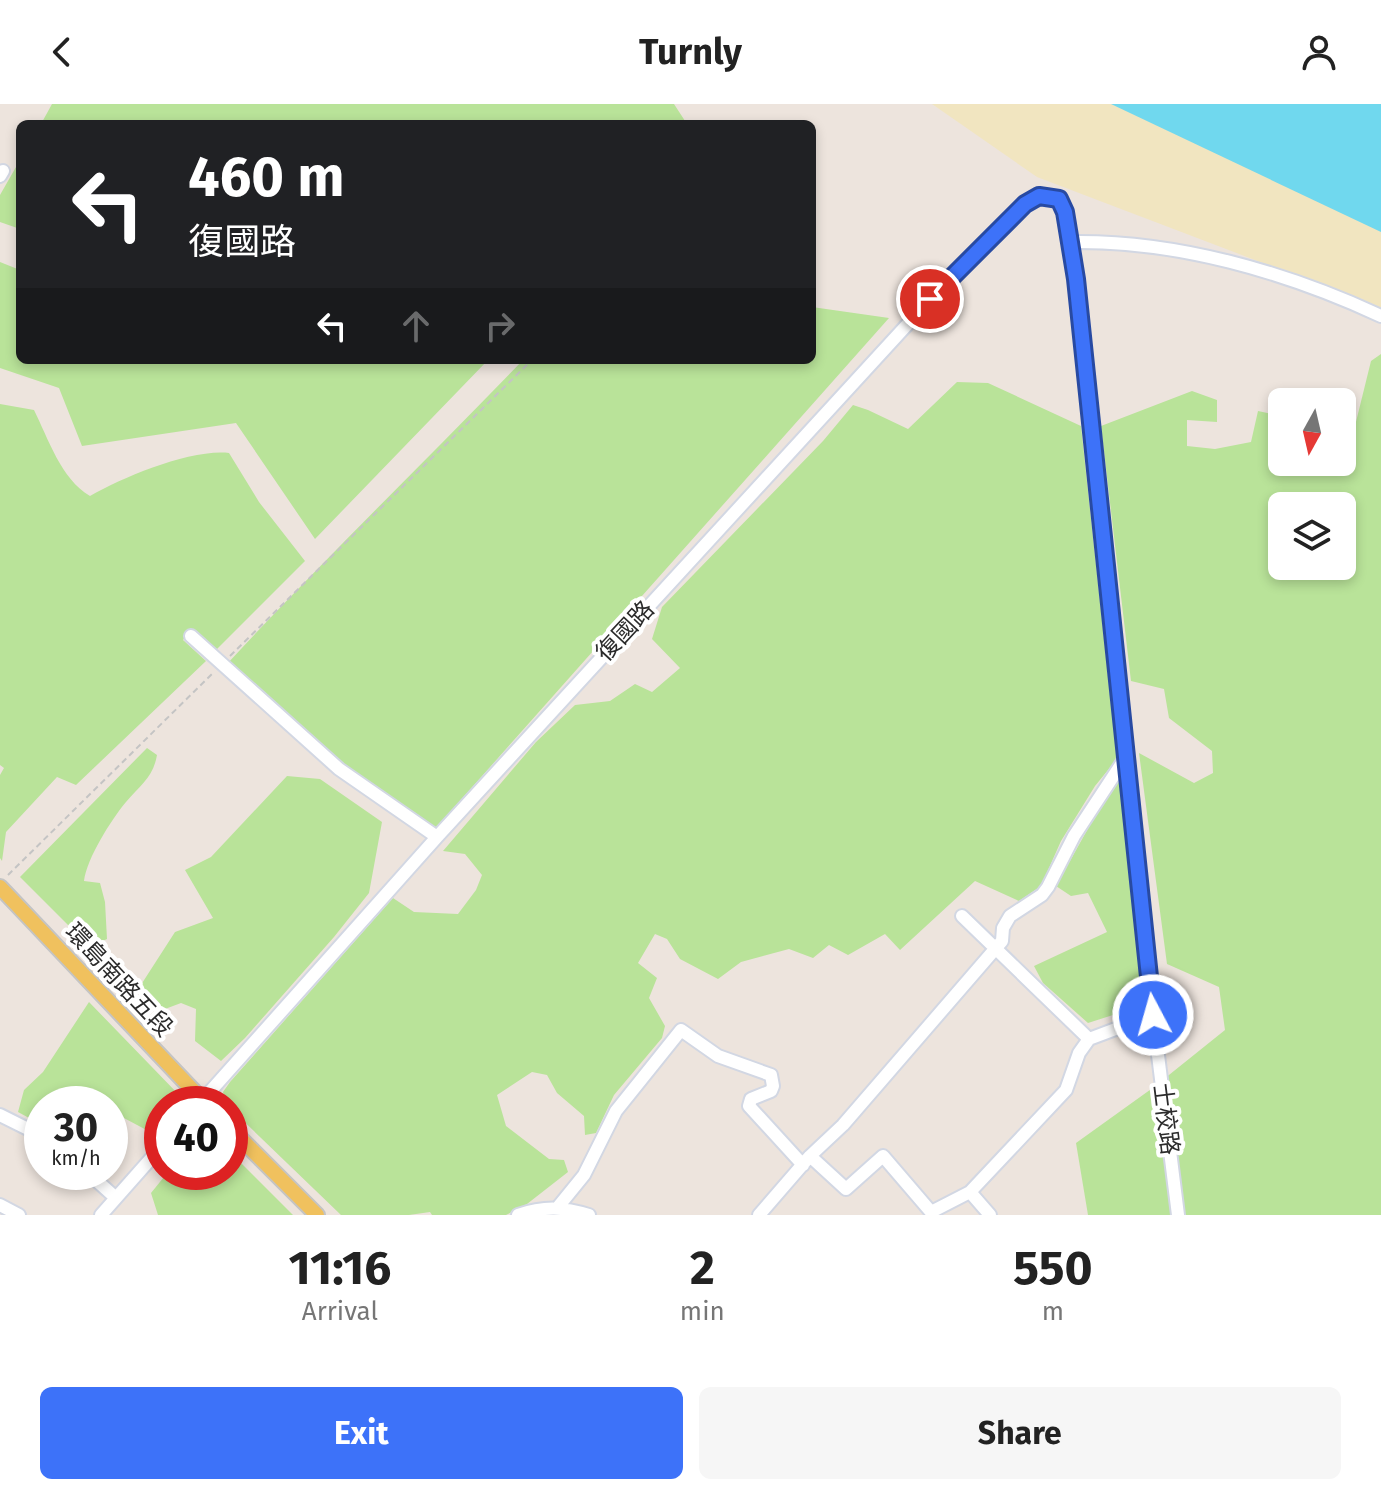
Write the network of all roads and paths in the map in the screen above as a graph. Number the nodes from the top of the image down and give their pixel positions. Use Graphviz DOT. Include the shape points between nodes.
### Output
graph roads {
  1 [pos="1065,212"];
  2 [pos="1070,242"];
  3 [pos="1381,316"];
  4 [pos="528,364"];
  5 [pos="191,636"];
  6 [pos="222,664"];
  7 [pos="1126,757"];
  8 [pos="437,837"];
  9 [pos="0,885"];
  10 [pos="962,916"];
  11 [pos="995,948"];
  12 [pos="1153,1015"];
  13 [pos="1089,1039"];
  14 [pos="187,1086"];
  15 [pos="218,1086"];
  16 [pos="0,1115"];
  17 [pos="24,1127"];
  18 [pos="248,1146"];
  19 [pos="806,1160"];
  20 [pos="144,1166"];
  21 [pos="107,1190"];
  22 [pos="970,1192"];
  23 [pos="116,1198"];
  24 [pos="0,1205"];
  25 [pos="558,1207"];
  26 [pos="929,1214"];
  27 [pos="19,1215"];
  28 [pos="101,1215"];
  29 [pos="317,1215"];
  30 [pos="518,1215"];
  31 [pos="589,1215"];
  32 [pos="759,1215"];
  33 [pos="990,1215"];
  34 [pos="1178,1215"];
  1 -- 2 [label="street, 士校路"];
  1 -- 8 [label="street, 復國路" via="1059,199 1039,196 988,238"];
  2 -- 3 [label="street" via="1129,245 1212,259 1302,283"];
  2 -- 7 [label="street, 士校路"];
  4 -- 6 [label="path"];
  5 -- 6 [label="street"];
  6 -- 8 [label="street" via="339,769"];
  6 -- 9 [label="path"];
  7 -- 11 [label="street" via="1048,887 1010,916"];
  7 -- 12 [label="street, 士校路"];
  8 -- 15 [label="street, 復國路"];
  9 -- 14 [label="main road, 環島南路五段"];
  10 -- 11 [label="street"];
  11 -- 13 [label="street"];
  11 -- 19 [label="street" via="843,1125"];
  12 -- 13 [label="street"];
  12 -- 34 [label="street, 士校路"];
  13 -- 22 [label="street" via="1066,1090"];
  16 -- 17 [label="street"];
  18 -- 29 [label="main road"];
  19 -- 25 [label="street" via="749,1106 751,1099 771,1091 771,1075 718,1056 681,1030 616,1111 584,1175"];
  19 -- 26 [label="street" via="846,1189 883,1156"];
  19 -- 32 [label="street"];
  20 -- 23 [label="street"];
  21 -- 23 [label="street"];
  22 -- 26 [label="street"];
  22 -- 33 [label="street"];
  23 -- 28 [label="street"];
  24 -- 27 [label="street"];
  25 -- 30 [label="street"];
  25 -- 31 [label="street"];
}
